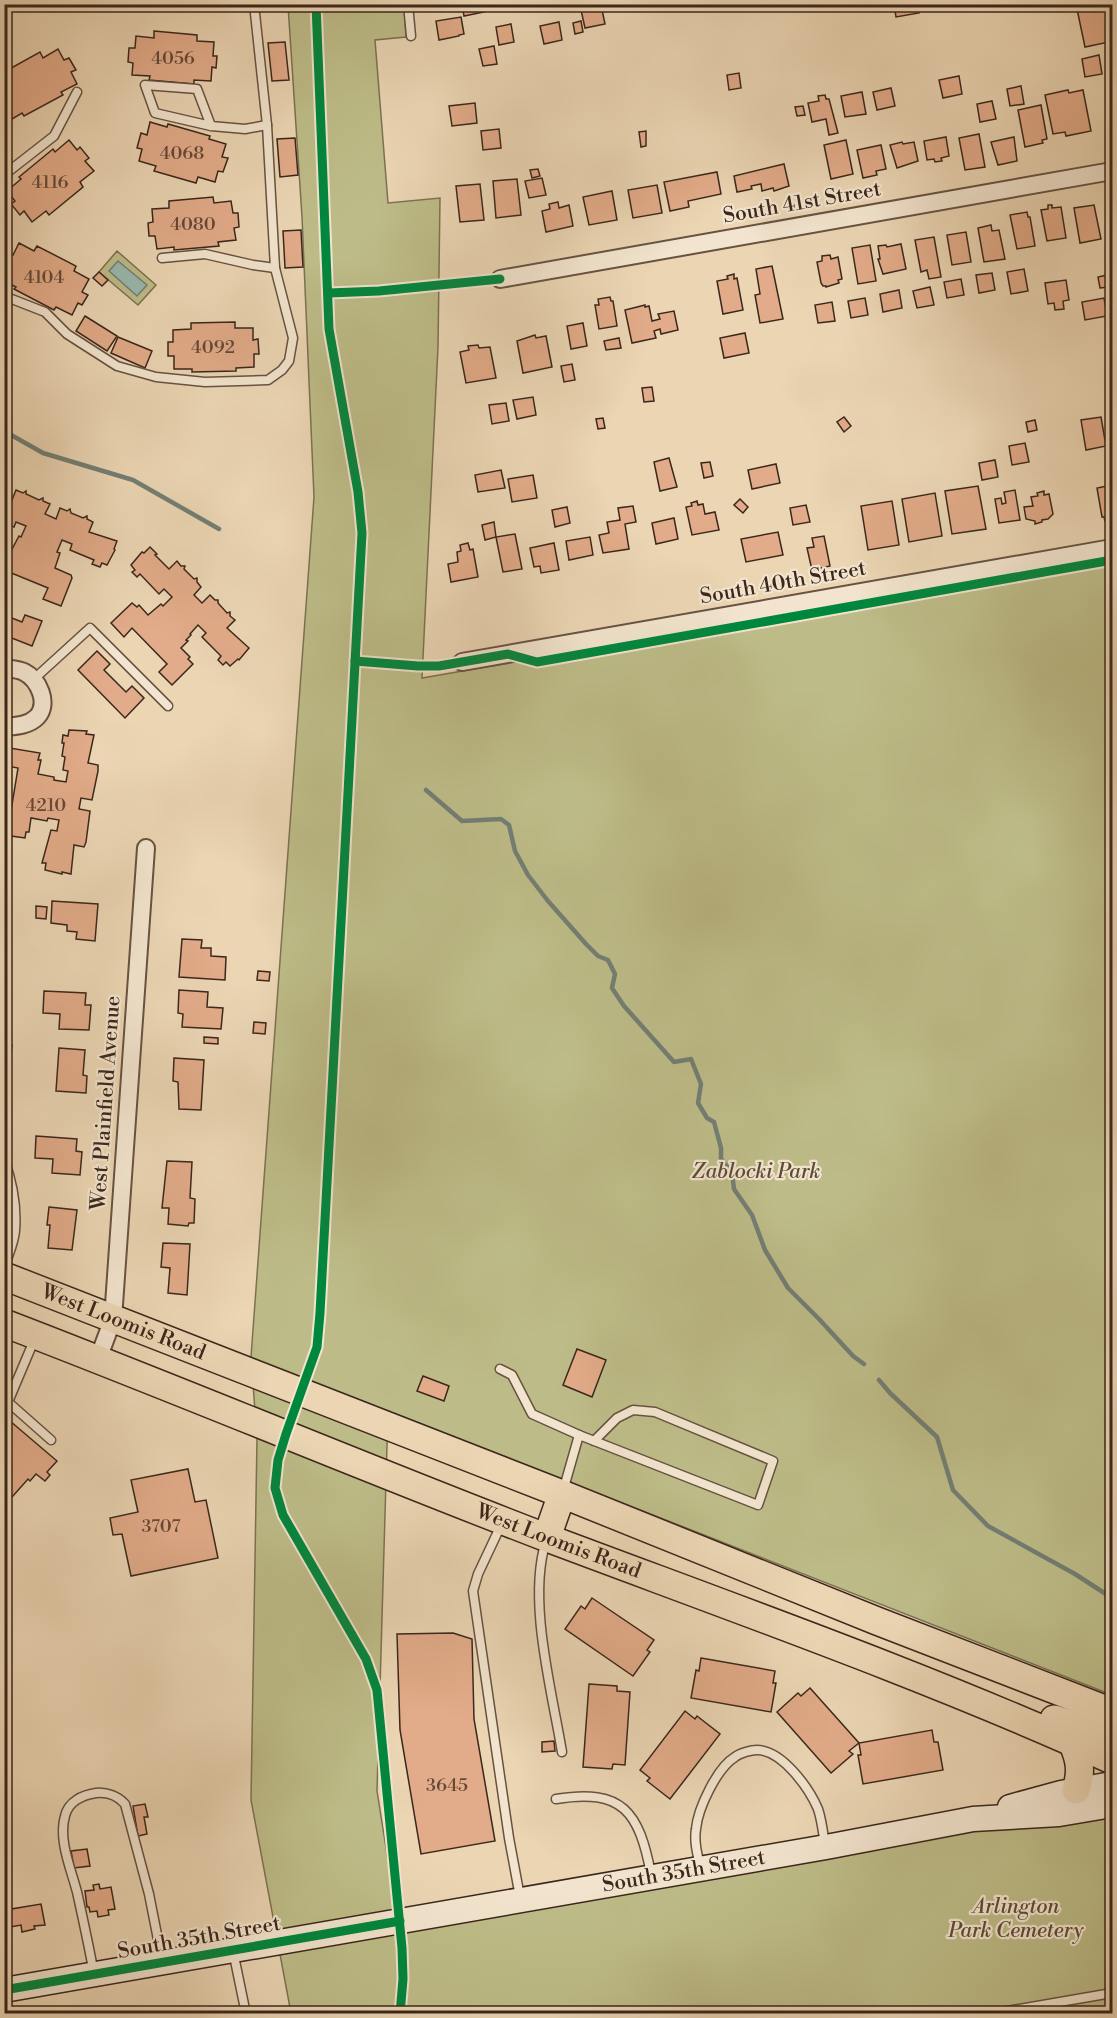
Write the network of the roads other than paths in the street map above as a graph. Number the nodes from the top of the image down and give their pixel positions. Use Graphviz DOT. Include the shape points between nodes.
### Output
graph roads {
  1 [pos="254,4"];
  2 [pos="408,4"];
  3 [pos="411,36"];
  4 [pos="76,92"];
  5 [pos="267,124"];
  6 [pos="211,126"];
  7 [pos="1113,171"];
  8 [pos="4,175"];
  9 [pos="162,258"];
  10 [pos="275,268"];
  11 [pos="500,279"];
  12 [pos="4,296"];
  13 [pos="1113,548"];
  14 [pos="462,662"];
  15 [pos="4,668"];
  16 [pos="34,679"];
  17 [pos="168,706"];
  18 [pos="4,727"];
  19 [pos="146,848"];
  20 [pos="4,1159"];
  21 [pos="4,1268"];
  22 [pos="4,1276"];
  23 [pos="113,1319"];
  24 [pos="4,1323"];
  25 [pos="36,1335"];
  26 [pos="98,1359"];
  27 [pos="501,1369"];
  28 [pos="579,1435"];
  29 [pos="51,1440"];
  30 [pos="594,1441"];
  31 [pos="562,1494"];
  32 [pos="503,1520"];
  33 [pos="547,1538"];
  34 [pos="974,1700"];
  35 [pos="1113,1712"];
  36 [pos="1113,1737"];
  37 [pos="1072,1742"];
  38 [pos="562,1752"];
  39 [pos="1113,1760"];
  40 [pos="1113,1784"];
  41 [pos="1076,1790"];
  42 [pos="556,1798"];
  43 [pos="1113,1805"];
  44 [pos="973,1819"];
  45 [pos="826,1847"];
  46 [pos="700,1869"];
  47 [pos="651,1878"];
  48 [pos="520,1900"];
  49 [pos="233,1951"];
  50 [pos="163,1963"];
  51 [pos="94,1975"];
  52 [pos="4,1990"];
  53 [pos="1113,1993"];
  54 [pos="246,2013"];
  55 [pos="990,2013"];
  1 -- 5 [label="lane"];
  2 -- 3 [label="lane"];
  4 -- 8 [label="lane" via="54,136"];
  5 -- 6 [label="lane" via="245,129"];
  5 -- 10 [label="lane"];
  6 -- 6 [label="lane" via="155,113 145,85 197,88"];
  7 -- 11 [label="street, South 41st Street"];
  9 -- 10 [label="lane" via="205,254"];
  10 -- 12 [label="lane" via="293,338 289,361 268,380 205,382 156,377 117,366 67,334 45,312"];
  13 -- 14 [label="street, South 40th Street"];
  15 -- 16 [label="street" via="21,670"];
  16 -- 17 [label="lane" via="90,628"];
  16 -- 18 [label="street" via="42,705 38,716 27,724"];
  19 -- 23 [label="street, West Plainfield Avenue"];
  20 -- 21 [label="lane" via="15,1205 15,1232"];
  22 -- 23 [label="main road, West Loomis Road"];
  23 -- 26 [label="street, West Plainfield Avenue"];
  23 -- 31 [label="main road, West Loomis Road"];
  24 -- 25 [label="main road, West Loomis Road"];
  25 -- 26 [label="main road, West Loomis Road"];
  25 -- 29 [label="lane" via="8,1402"];
  26 -- 32 [label="main road, West Loomis Road"];
  27 -- 28 [label="lane" via="512,1375 532,1414"];
  28 -- 30 [label="lane"];
  28 -- 31 [label="lane"];
  30 -- 30 [label="lane" via="758,1505 773,1461 655,1412 633,1410 617,1418"];
  31 -- 33 [label="main road"];
  31 -- 35 [label="main road, West Loomis Road"];
  32 -- 33 [label="main road, West Loomis Road"];
  32 -- 48 [label="lane" via="473,1591"];
  33 -- 34 [label="main road, West Loomis Road"];
  33 -- 38 [label="lane" via="540,1559 540,1596 544,1648"];
  34 -- 36 [label="main road"];
  34 -- 37 [label="main road, West Loomis Road"];
  37 -- 39 [label="main road, West Loomis Road"];
  37 -- 41 [label="main road" via="1079,1757"];
  40 -- 41 [label="street, South 35th Street"];
  41 -- 44 [label="street, South 35th Street"];
  42 -- 47 [label="lane" via="588,1796 622,1806 639,1832"];
  43 -- 44 [label="street, South 35th Street" via="1059,1814"];
  44 -- 45 [label="street, South 35th Street"];
  45 -- 46 [label="street, South 35th Street"];
  45 -- 46 [label="lane" via="811,1795 780,1760 757,1750 735,1756 709,1792 696,1831"];
  46 -- 47 [label="street, South 35th Street"];
  47 -- 48 [label="street, South 35th Street"];
  48 -- 49 [label="street, South 35th Street"];
  49 -- 50 [label="street, South 35th Street"];
  49 -- 54 [label="lane"];
  50 -- 51 [label="street, South 35th Street"];
  50 -- 51 [label="lane" via="125,1804 114,1796 85,1795 69,1806 63,1829"];
  51 -- 52 [label="street, South 35th Street"];
  53 -- 55 [label="lane"];
}
